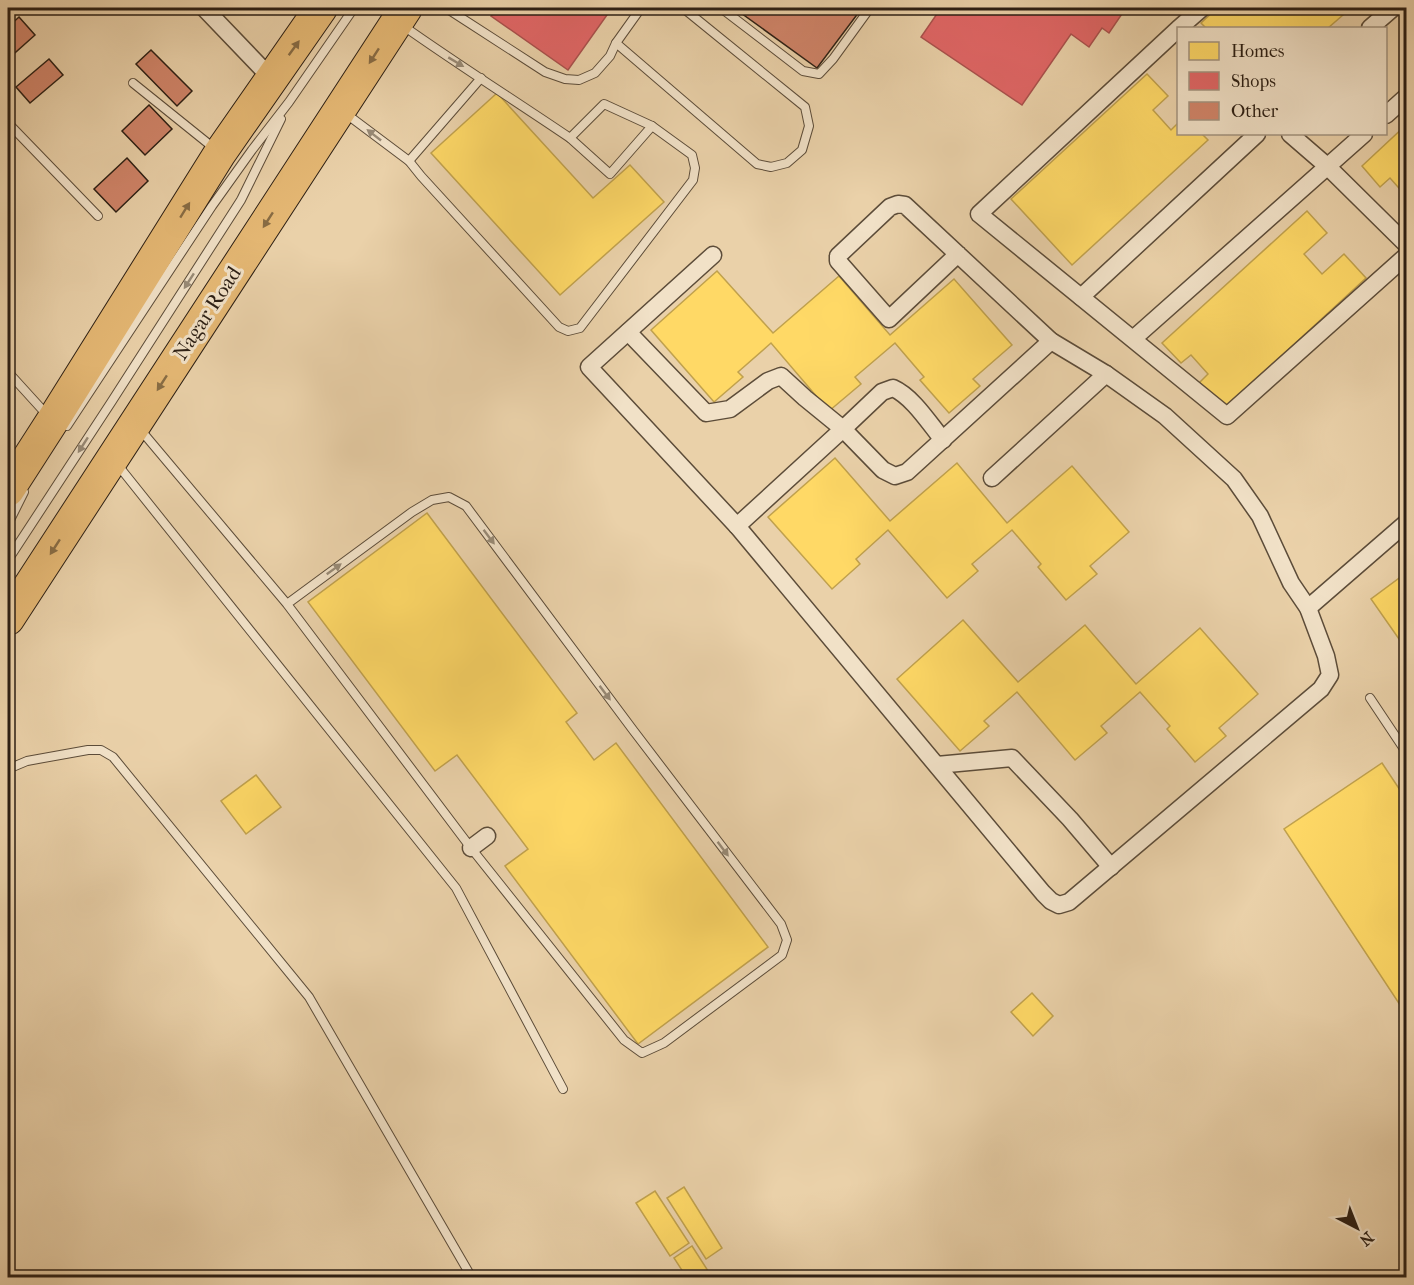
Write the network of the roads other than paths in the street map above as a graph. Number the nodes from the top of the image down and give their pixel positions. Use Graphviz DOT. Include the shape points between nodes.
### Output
graph roads {
  1 [pos="204,8"];
  2 [pos="321,8"];
  3 [pos="354,8"];
  4 [pos="447,8"];
  5 [pos="640,8"];
  6 [pos="683,8"];
  7 [pos="721,8"];
  8 [pos="870,8"];
  9 [pos="1202,8"];
  10 [pos="1393,8"];
  11 [pos="402,14"];
  12 [pos="1180,27"];
  13 [pos="1371,27"];
  14 [pos="1177,30"];
  15 [pos="616,43"];
  16 [pos="481,78"];
  17 [pos="133,83"];
  18 [pos="280,91"];
  19 [pos="1407,97"];
  20 [pos="340,109"];
  21 [pos="1387,114"];
  22 [pos="8,123"];
  23 [pos="652,126"];
  24 [pos="1256,135"];
  25 [pos="1291,135"];
  26 [pos="1363,135"];
  27 [pos="570,138"];
  28 [pos="220,153"];
  29 [pos="409,160"];
  30 [pos="1327,166"];
  31 [pos="98,216"];
  32 [pos="1407,244"];
  33 [pos="958,254"];
  34 [pos="713,255"];
  35 [pos="1407,256"];
  36 [pos="1081,297"];
  37 [pos="628,332"];
  38 [pos="1133,339"];
  39 [pos="1051,341"];
  40 [pos="8,372"];
  41 [pos="1106,374"];
  42 [pos="136,424"];
  43 [pos="59,425"];
  44 [pos="843,429"];
  45 [pos="943,440"];
  46 [pos="113,459"];
  47 [pos="992,478"];
  48 [pos="18,488"];
  49 [pos="1407,523"];
  50 [pos="8,524"];
  51 [pos="737,526"];
  52 [pos="8,561"];
  53 [pos="286,604"];
  54 [pos="1308,608"];
  55 [pos="8,619"];
  56 [pos="1370,698"];
  57 [pos="1407,752"];
  58 [pos="937,765"];
  59 [pos="8,769"];
  60 [pos="488,836"];
  61 [pos="471,848"];
  62 [pos="1111,867"];
  63 [pos="563,1089"];
  64 [pos="472,1278"];
  1 -- 18 [label="street"];
  18 -- 2 [label="highway, one-way"];
  3 -- 18 [label="lane"];
  4 -- 15 [label="lane" via="545,72 565,79 579,80 595,73"];
  5 -- 15 [label="lane"];
  6 -- 15 [label="lane" via="805,107 809,126 802,150 787,163 771,167 757,164"];
  7 -- 8 [label="lane" via="803,71 819,74"];
  9 -- 12 [label="street"];
  10 -- 13 [label="street"];
  11 -- 16 [label="lane, one-way" via="450,59"];
  11 -- 20 [label="highway, Nagar Road, one-way"];
  14 -- 36 [label="street" via="979,214"];
  16 -- 27 [label="lane"];
  16 -- 29 [label="lane"];
  17 -- 28 [label="lane"];
  18 -- 28 [label="highway"];
  18 -- 43 [label="lane" via="252,150"];
  18 -- 52 [label="lane, one-way" via="240,200"];
  19 -- 21 [label="street"];
  29 -- 20 [label="lane, one-way"];
  20 -- 42 [label="highway, Nagar Road, one-way"];
  22 -- 31 [label="lane"];
  23 -- 27 [label="lane" via="604,104"];
  23 -- 27 [label="lane" via="609,174"];
  23 -- 29 [label="lane" via="692,155 693,180 580,328 568,331 559,327"];
  24 -- 36 [label="street"];
  25 -- 30 [label="street"];
  26 -- 30 [label="street"];
  43 -- 28 [label="highway, one-way"];
  30 -- 32 [label="street"];
  30 -- 38 [label="street"];
  33 -- 33 [label="street" via="905,205 898,204 838,256 838,261 889,319"];
  33 -- 39 [label="street"];
  34 -- 37 [label="street"];
  35 -- 38 [label="street" via="1227,416"];
  36 -- 38 [label="street"];
  37 -- 44 [label="street" via="706,413 730,409 781,376"];
  37 -- 51 [label="street" via="589,367"];
  39 -- 41 [label="street"];
  39 -- 45 [label="street"];
  40 -- 43 [label="lane"];
  41 -- 47 [label="street"];
  41 -- 54 [label="street" via="1165,416 1234,479 1260,516 1291,582"];
  42 -- 46 [label="highway, Nagar Road"];
  42 -- 53 [label="lane"];
  43 -- 48 [label="highway"];
  44 -- 45 [label="street" via="883,471 895,476 907,472"];
  44 -- 45 [label="street" via="882,392 893,388 911,401"];
  44 -- 51 [label="street"];
  46 -- 55 [label="highway, Nagar Road, one-way"];
  46 -- 63 [label="lane" via="456,888"];
  48 -- 50 [label="lane"];
  49 -- 54 [label="street"];
  51 -- 58 [label="street"];
  53 -- 61 [label="lane"];
  53 -- 61 [label="lane, one-way" via="432,500 449,497 466,506 781,924 787,940 782,956 664,1043 642,1053 624,1040"];
  54 -- 62 [label="street" via="1330,675 1321,688"];
  56 -- 57 [label="lane"];
  58 -- 62 [label="street" via="1012,758"];
  58 -- 62 [label="street" via="1051,901 1059,905 1069,902"];
  59 -- 64 [label="lane" via="27,761 88,750 101,750 113,757 309,997"];
  60 -- 61 [label="street"];
}
